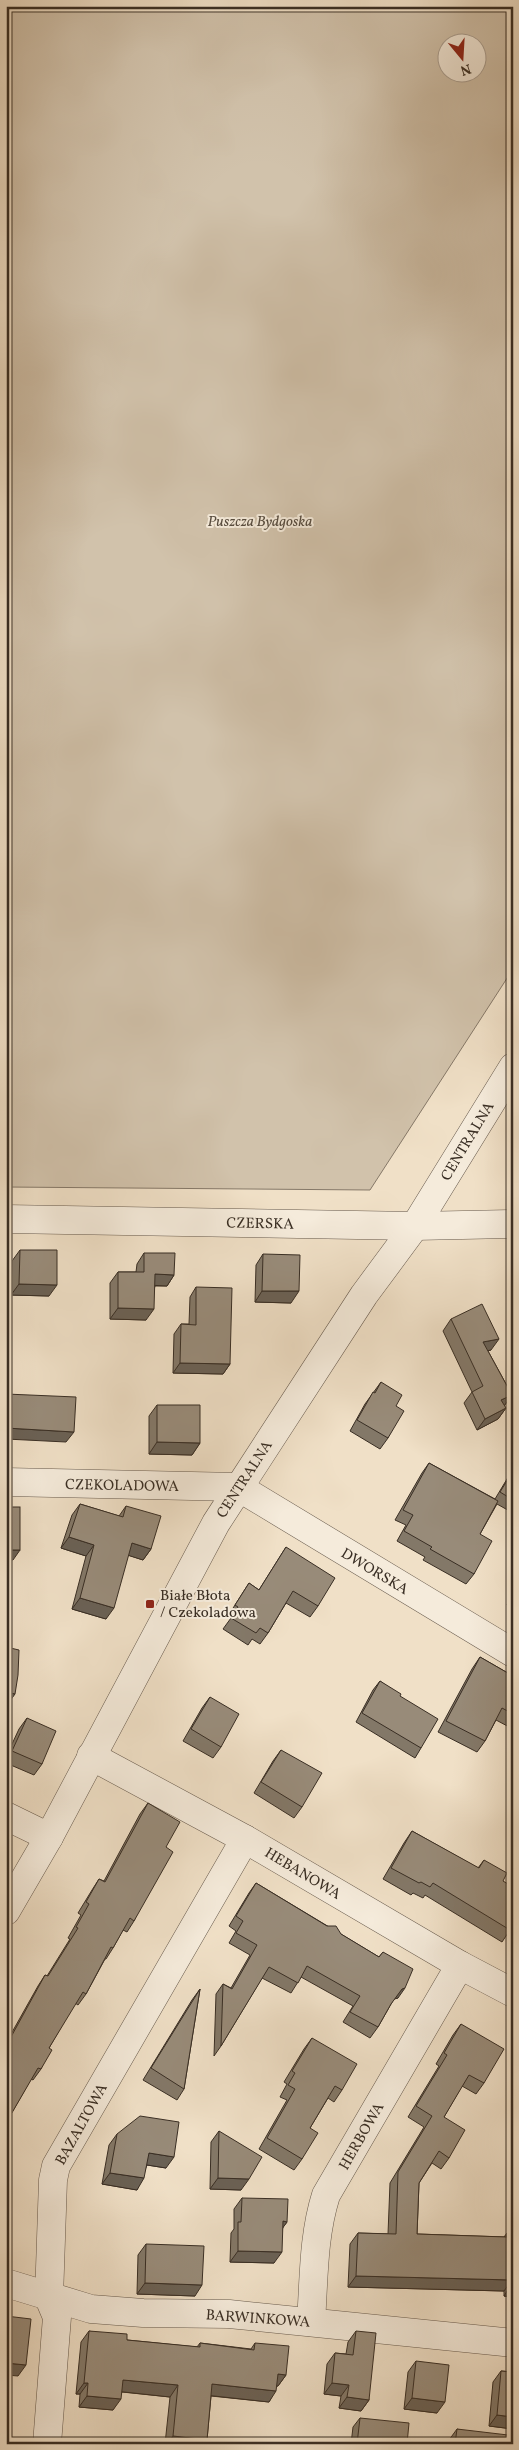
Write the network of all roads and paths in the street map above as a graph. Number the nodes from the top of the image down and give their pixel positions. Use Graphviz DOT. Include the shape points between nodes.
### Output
graph roads {
  1 [pos="513,1067"];
  2 [pos="6,1219"];
  3 [pos="513,1224"];
  4 [pos="415,1226"];
  5 [pos="6,1482"];
  6 [pos="238,1487"];
  7 [pos="513,1653"];
  8 [pos="91,1756"];
  9 [pos="6,1816"];
  10 [pos="49,1836"];
  11 [pos="245,1839"];
  12 [pos="6,1911"];
  13 [pos="460,1965"];
  14 [pos="513,1993"];
  15 [pos="6,2283"];
  16 [pos="49,2298"];
  17 [pos="311,2322"];
  18 [pos="513,2343"];
  19 [pos="47,2444"];
  1 -- 4 [label="street, CENTRALNA"];
  2 -- 4 [label="street, CZERSKA"];
  3 -- 4 [label="street, CZERSKA"];
  4 -- 6 [label="street, CENTRALNA" via="364,1295"];
  5 -- 6 [label="street, CZEKOLADOWA"];
  6 -- 7 [label="street, DWORSKA"];
  6 -- 8 [label="street, CENTRALNA"];
  8 -- 10 [label="street, CENTRALNA"];
  8 -- 11 [label="street, HEBANOWA"];
  9 -- 10 [label="street"];
  10 -- 12 [label="street, CENTRALNA"];
  11 -- 13 [label="street, HEBANOWA"];
  11 -- 16 [label="street, BAZALTOWA" via="56,2166"];
  13 -- 14 [label="street, HEBANOWA"];
  13 -- 17 [label="street, HERBOWA" via="326,2195 316,2239"];
  15 -- 16 [label="street, BARWINKOWA"];
  16 -- 17 [label="street, BARWINKOWA" via="91,2309 229,2314"];
  16 -- 19 [label="street, BAZALTOWA" via="57,2317"];
  17 -- 18 [label="street, BARWINKOWA"];
}
